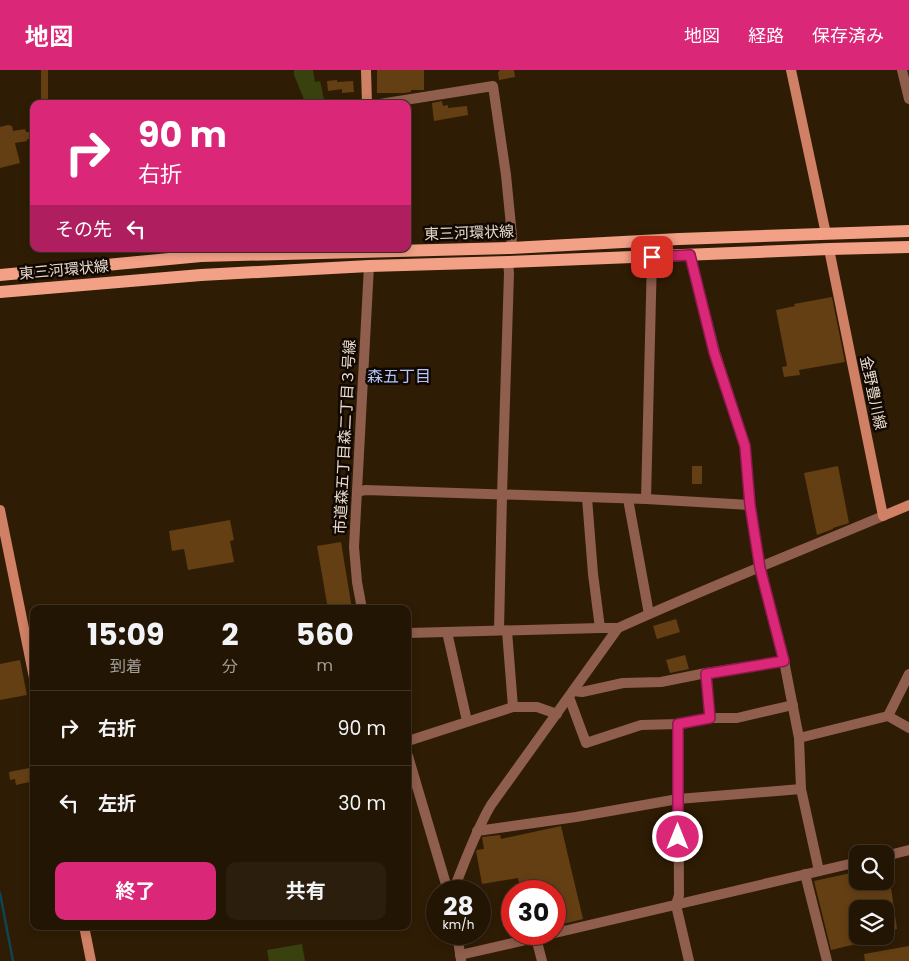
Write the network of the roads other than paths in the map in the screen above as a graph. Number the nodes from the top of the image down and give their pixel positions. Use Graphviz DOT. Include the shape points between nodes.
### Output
graph roads {
  1 [pos="366,70"];
  2 [pos="791,70"];
  3 [pos="902,70"];
  4 [pos="367,100"];
  5 [pos="405,100"];
  6 [pos="909,100"];
  7 [pos="909,232"];
  8 [pos="826,234"];
  9 [pos="909,247"];
  10 [pos="511,248"];
  11 [pos="411,249"];
  12 [pos="829,249"];
  13 [pos="312,252"];
  14 [pos="368,252"];
  15 [pos="690,255"];
  16 [pos="652,257"];
  17 [pos="508,262"];
  18 [pos="369,266"];
  19 [pos="0,275"];
  20 [pos="0,292"];
  21 [pos="358,492"];
  22 [pos="502,496"];
  23 [pos="587,498"];
  24 [pos="628,499"];
  25 [pos="646,500"];
  26 [pos="750,505"];
  27 [pos="909,505"];
  28 [pos="0,510"];
  29 [pos="883,516"];
  30 [pos="760,568"];
  31 [pos="361,605"];
  32 [pos="649,614"];
  33 [pos="600,628"];
  34 [pos="618,628"];
  35 [pos="503,631"];
  36 [pos="447,632"];
  37 [pos="411,634"];
  38 [pos="30,658"];
  39 [pos="784,661"];
  40 [pos="706,674"];
  41 [pos="909,674"];
  42 [pos="571,694"];
  43 [pos="793,705"];
  44 [pos="514,707"];
  45 [pos="557,714"];
  46 [pos="888,716"];
  47 [pos="710,718"];
  48 [pos="467,721"];
  49 [pos="678,724"];
  50 [pos="909,728"];
  51 [pos="799,738"];
  52 [pos="411,740"];
  53 [pos="411,766"];
  54 [pos="801,788"];
  55 [pos="678,799"];
  56 [pos="477,831"];
  57 [pos="909,850"];
  58 [pos="894,854"];
  59 [pos="849,864"];
  60 [pos="819,871"];
  61 [pos="805,874"];
  62 [pos="445,880"];
  63 [pos="457,880"];
  64 [pos="676,905"];
  65 [pos="85,930"];
  66 [pos="566,930"];
  67 [pos="459,945"];
  68 [pos="510,945"];
  69 [pos="538,945"];
  70 [pos="461,958"];
  71 [pos="92,961"];
  72 [pos="542,961"];
  73 [pos="689,961"];
  74 [pos="827,961"];
  1 -- 4 [label="main road"];
  2 -- 8 [label="main road"];
  3 -- 6 [label="street"];
  5 -- 10 [label="street" via="493,86 506,175"];
  7 -- 8 [label="main road, 東三河環状線"];
  8 -- 10 [label="main road, 東三河環状線"];
  9 -- 12 [label="main road, 東三河環状線"];
  10 -- 11 [label="main road, 東三河環状線"];
  12 -- 15 [label="main road, 東三河環状線"];
  12 -- 29 [label="main road, 金野豊川線"];
  13 -- 19 [label="main road, 東三河環状線" via="201,256"];
  14 -- 18 [label="main road"];
  15 -- 16 [label="main road, 東三河環状線"];
  15 -- 26 [label="street" via="714,352 745,446"];
  16 -- 17 [label="main road, 東三河環状線"];
  16 -- 25 [label="street"];
  17 -- 18 [label="main road, 東三河環状線"];
  17 -- 22 [label="street"];
  18 -- 20 [label="main road, 東三河環状線" via="201,275"];
  18 -- 21 [label="street, 市道森五丁目森二丁目３号線"];
  21 -- 22 [label="street"];
  21 -- 31 [label="street, 市道森五丁目森二丁目３号線" via="354,547"];
  22 -- 23 [label="street"];
  22 -- 35 [label="street"];
  23 -- 24 [label="street"];
  23 -- 33 [label="street"];
  24 -- 25 [label="street"];
  24 -- 32 [label="street"];
  25 -- 26 [label="street"];
  26 -- 30 [label="street"];
  27 -- 29 [label="main road"];
  28 -- 38 [label="main road"];
  29 -- 30 [label="street"];
  30 -- 32 [label="street"];
  30 -- 39 [label="street"];
  32 -- 34 [label="street"];
  33 -- 34 [label="street"];
  33 -- 35 [label="street"];
  34 -- 42 [label="street"];
  35 -- 36 [label="street"];
  35 -- 44 [label="street"];
  36 -- 37 [label="street"];
  36 -- 48 [label="street"];
  39 -- 40 [label="street"];
  39 -- 43 [label="street"];
  40 -- 42 [label="street" via="661,682 623,683"];
  40 -- 47 [label="street"];
  41 -- 46 [label="street"];
  42 -- 45 [label="street"];
  42 -- 49 [label="street" via="586,743 641,725"];
  43 -- 47 [label="street" via="737,718"];
  43 -- 51 [label="street"];
  44 -- 45 [label="street" via="537,707"];
  44 -- 48 [label="street"];
  45 -- 56 [label="street" via="491,805"];
  46 -- 50 [label="street"];
  46 -- 51 [label="street"];
  47 -- 49 [label="street"];
  48 -- 52 [label="street"];
  49 -- 55 [label="street"];
  51 -- 54 [label="street"];
  53 -- 62 [label="street"];
  54 -- 55 [label="street"];
  54 -- 60 [label="street"];
  55 -- 56 [label="street"];
  55 -- 64 [label="street"];
  56 -- 63 [label="street"];
  57 -- 58 [label="street"];
  59 -- 60 [label="street"];
  60 -- 61 [label="street"];
  61 -- 64 [label="street"];
  61 -- 74 [label="street"];
  64 -- 66 [label="street"];
  64 -- 73 [label="street"];
  65 -- 71 [label="main road"];
  67 -- 70 [label="street"];
  68 -- 70 [label="street"];
  69 -- 72 [label="street"];
}
